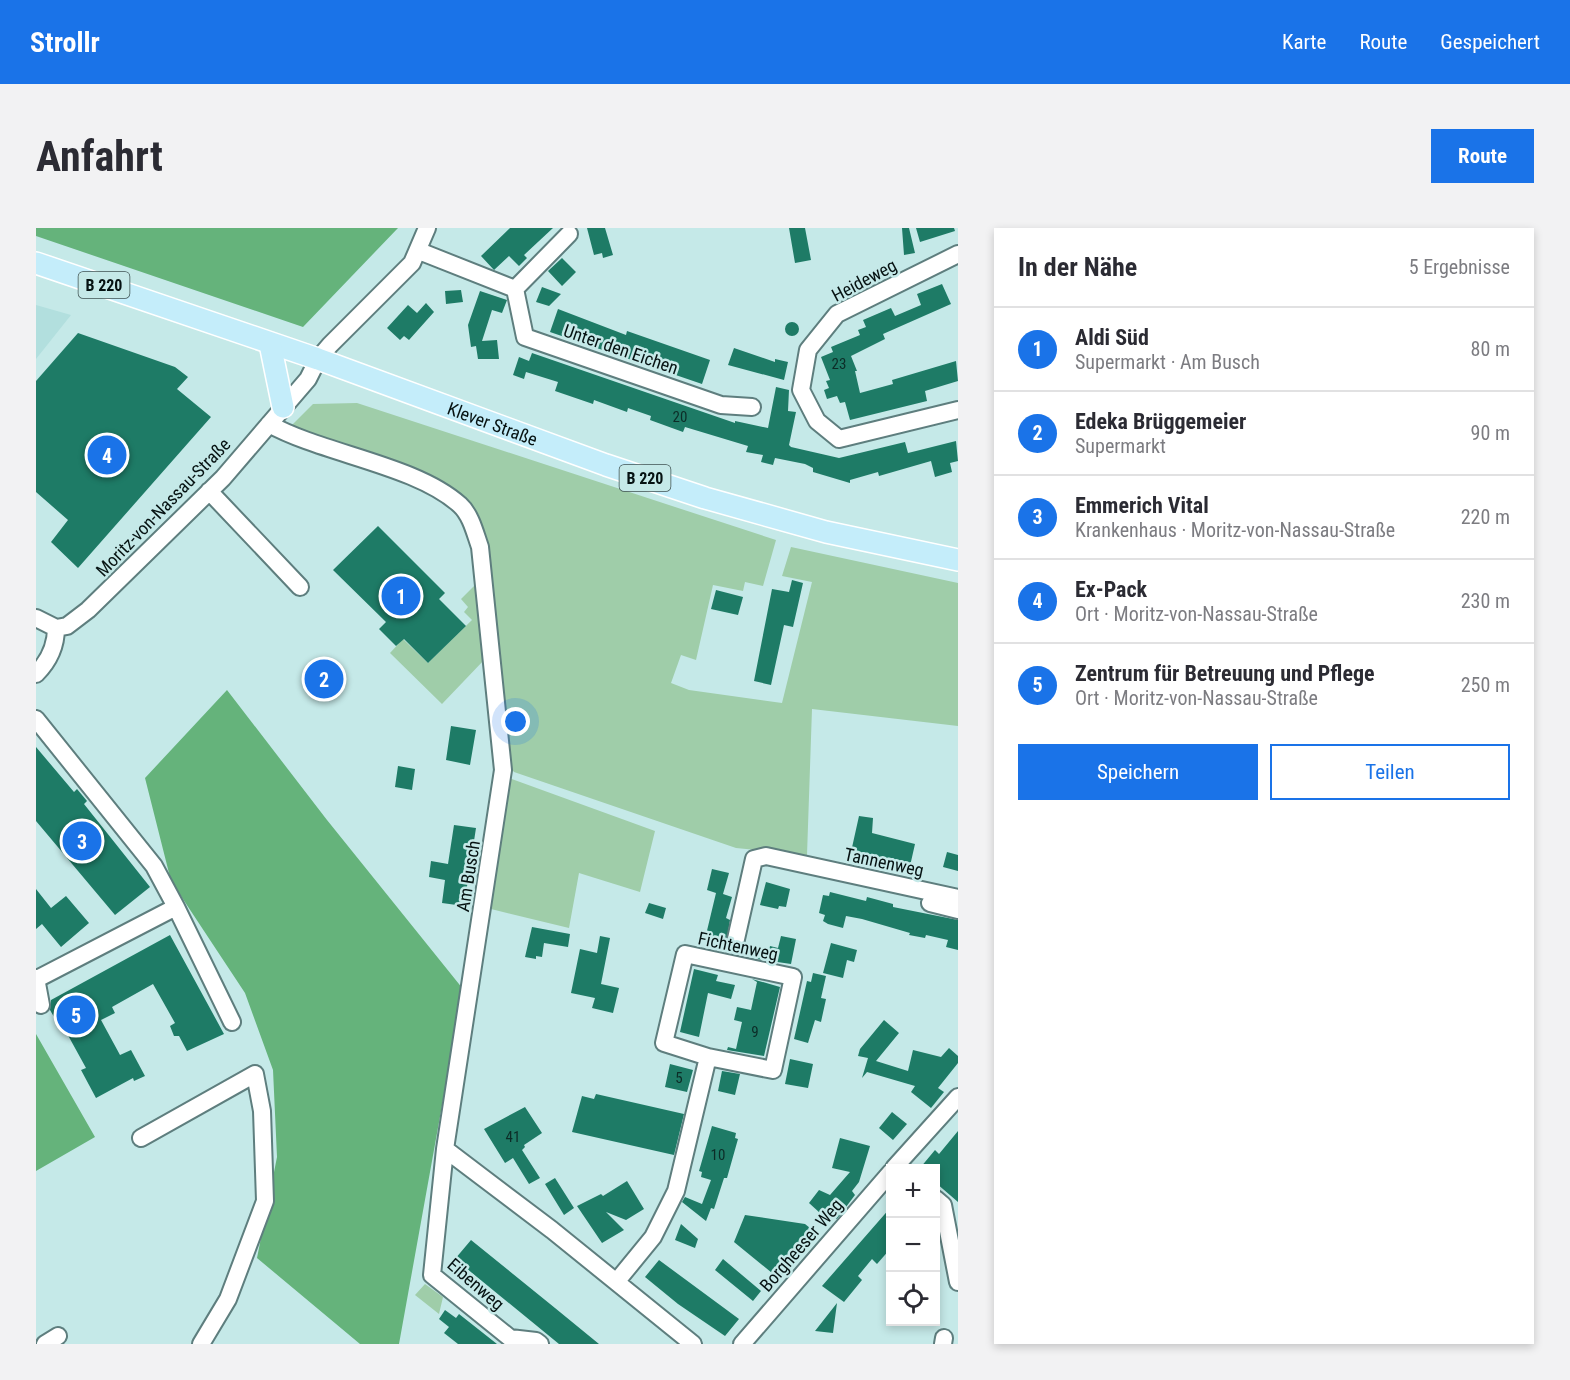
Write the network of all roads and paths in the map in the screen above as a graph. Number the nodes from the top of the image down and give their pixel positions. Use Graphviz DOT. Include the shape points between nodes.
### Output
graph roads {
  1 [pos="427,228"];
  2 [pos="569,234"];
  3 [pos="419,251"];
  4 [pos="958,254"];
  5 [pos="36,263"];
  6 [pos="515,289"];
  7 [pos="270,344"];
  8 [pos="318,359"];
  9 [pos="283,407"];
  10 [pos="752,407"];
  11 [pos="958,410"];
  12 [pos="269,424"];
  13 [pos="209,491"];
  14 [pos="958,560"];
  15 [pos="300,587"];
  16 [pos="36,618"];
  17 [pos="56,628"];
  18 [pos="36,674"];
  19 [pos="36,719"];
  20 [pos="862,885"];
  21 [pos="958,898"];
  22 [pos="176,907"];
  23 [pos="958,910"];
  24 [pos="736,939"];
  25 [pos="37,979"];
  26 [pos="41,1005"];
  27 [pos="232,1022"];
  28 [pos="708,1057"];
  29 [pos="958,1097"];
  30 [pos="141,1138"];
  31 [pos="445,1149"];
  32 [pos="899,1164"];
  33 [pos="886,1179"];
  34 [pos="940,1202"];
  35 [pos="617,1281"];
  36 [pos="958,1282"];
  37 [pos="201,1344"];
  38 [pos="540,1344"];
  39 [pos="693,1344"];
  40 [pos="742,1344"];
  1 -- 3 [label="street, Moritz-von-Nassau-Straße"];
  2 -- 6 [label="street"];
  3 -- 6 [label="street"];
  3 -- 8 [label="street, Moritz-von-Nassau-Straße" via="412,263"];
  4 -- 11 [label="street, Heideweg" via="837,314 807,350 801,390 817,422 838,439"];
  5 -- 7 [label="main road, Klever Straße / B 220"];
  6 -- 10 [label="street, Unter den Eichen" via="525,337 721,405"];
  7 -- 8 [label="main road, Klever Straße / B 220"];
  7 -- 9 [label="main road"];
  8 -- 9 [label="street, Moritz-von-Nassau-Straße" via="308,379"];
  8 -- 14 [label="main road, Klever Straße / B 220" via="705,498 826,532"];
  9 -- 12 [label="street, Moritz-von-Nassau-Straße"];
  12 -- 13 [label="street, Moritz-von-Nassau-Straße"];
  12 -- 31 [label="street, Am Busch" via="443,493 462,506 480,547 503,770"];
  13 -- 15 [label="street"];
  13 -- 17 [label="street, Moritz-von-Nassau-Straße" via="88,610 67,626"];
  16 -- 17 [label="street"];
  17 -- 18 [label="street" via="56,642 46,664"];
  19 -- 22 [label="street" via="154,866"];
  20 -- 23 [label="street, Tannenweg"];
  21 -- 24 [label="street, Tannenweg" via="766,856 754,859"];
  22 -- 25 [label="street"];
  22 -- 27 [label="street"];
  25 -- 26 [label="street"];
  28 -- 28 [label="street, Fichtenweg" via="773,1070 793,977 685,954 664,1043"];
  28 -- 35 [label="street" via="676,1191 653,1237"];
  29 -- 32 [label="street, Borgheeser Weg"];
  30 -- 37 [label="street" via="255,1074 262,1111 265,1201 228,1299"];
  31 -- 35 [label="street"];
  31 -- 38 [label="street, Eibenweg" via="432,1275 510,1338"];
  33 -- 40 [label="street, Borgheeser Weg"];
  34 -- 36 [label="street"];
  35 -- 39 [label="street"];
}
